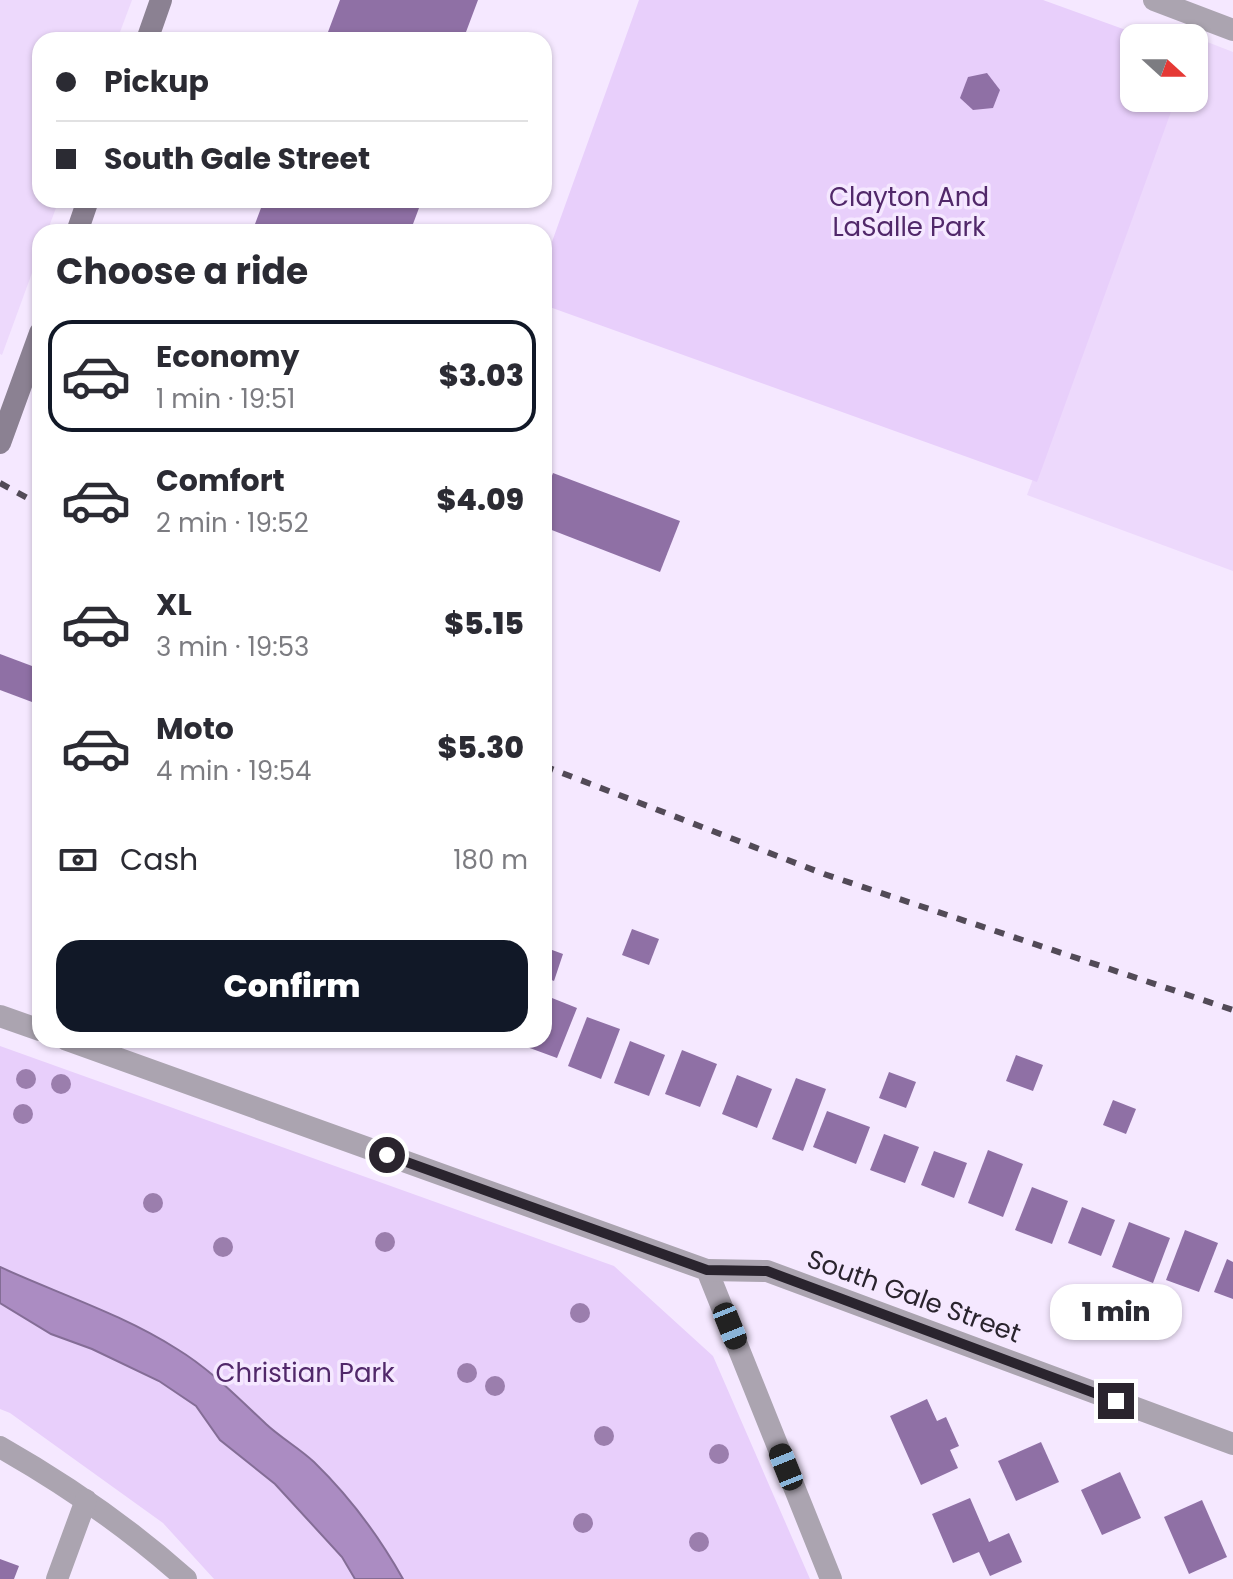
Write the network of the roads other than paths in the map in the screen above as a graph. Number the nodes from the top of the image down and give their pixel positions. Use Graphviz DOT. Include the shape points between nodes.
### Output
graph roads {
  1 [pos="161,0"];
  2 [pos="1154,0"];
  3 [pos="1233,30"];
  4 [pos="150,32"];
  5 [pos="32,355"];
  6 [pos="0,443"];
  7 [pos="0,1016"];
  8 [pos="32,1027"];
  9 [pos="89,1048"];
  10 [pos="707,1270"];
  11 [pos="1233,1444"];
  12 [pos="0,1447"];
  13 [pos="86,1500"];
  14 [pos="57,1579"];
  15 [pos="186,1579"];
  16 [pos="831,1579"];
  1 -- 4 [label="main road"];
  2 -- 3 [label="street"];
  5 -- 6 [label="main road"];
  7 -- 8 [label="street"];
  9 -- 10 [label="street, South Gale Street"];
  10 -- 11 [label="street, South Gale Street" via="767,1271"];
  10 -- 16 [label="street"];
  12 -- 13 [label="street"];
  13 -- 14 [label="street"];
  13 -- 15 [label="street"];
}
